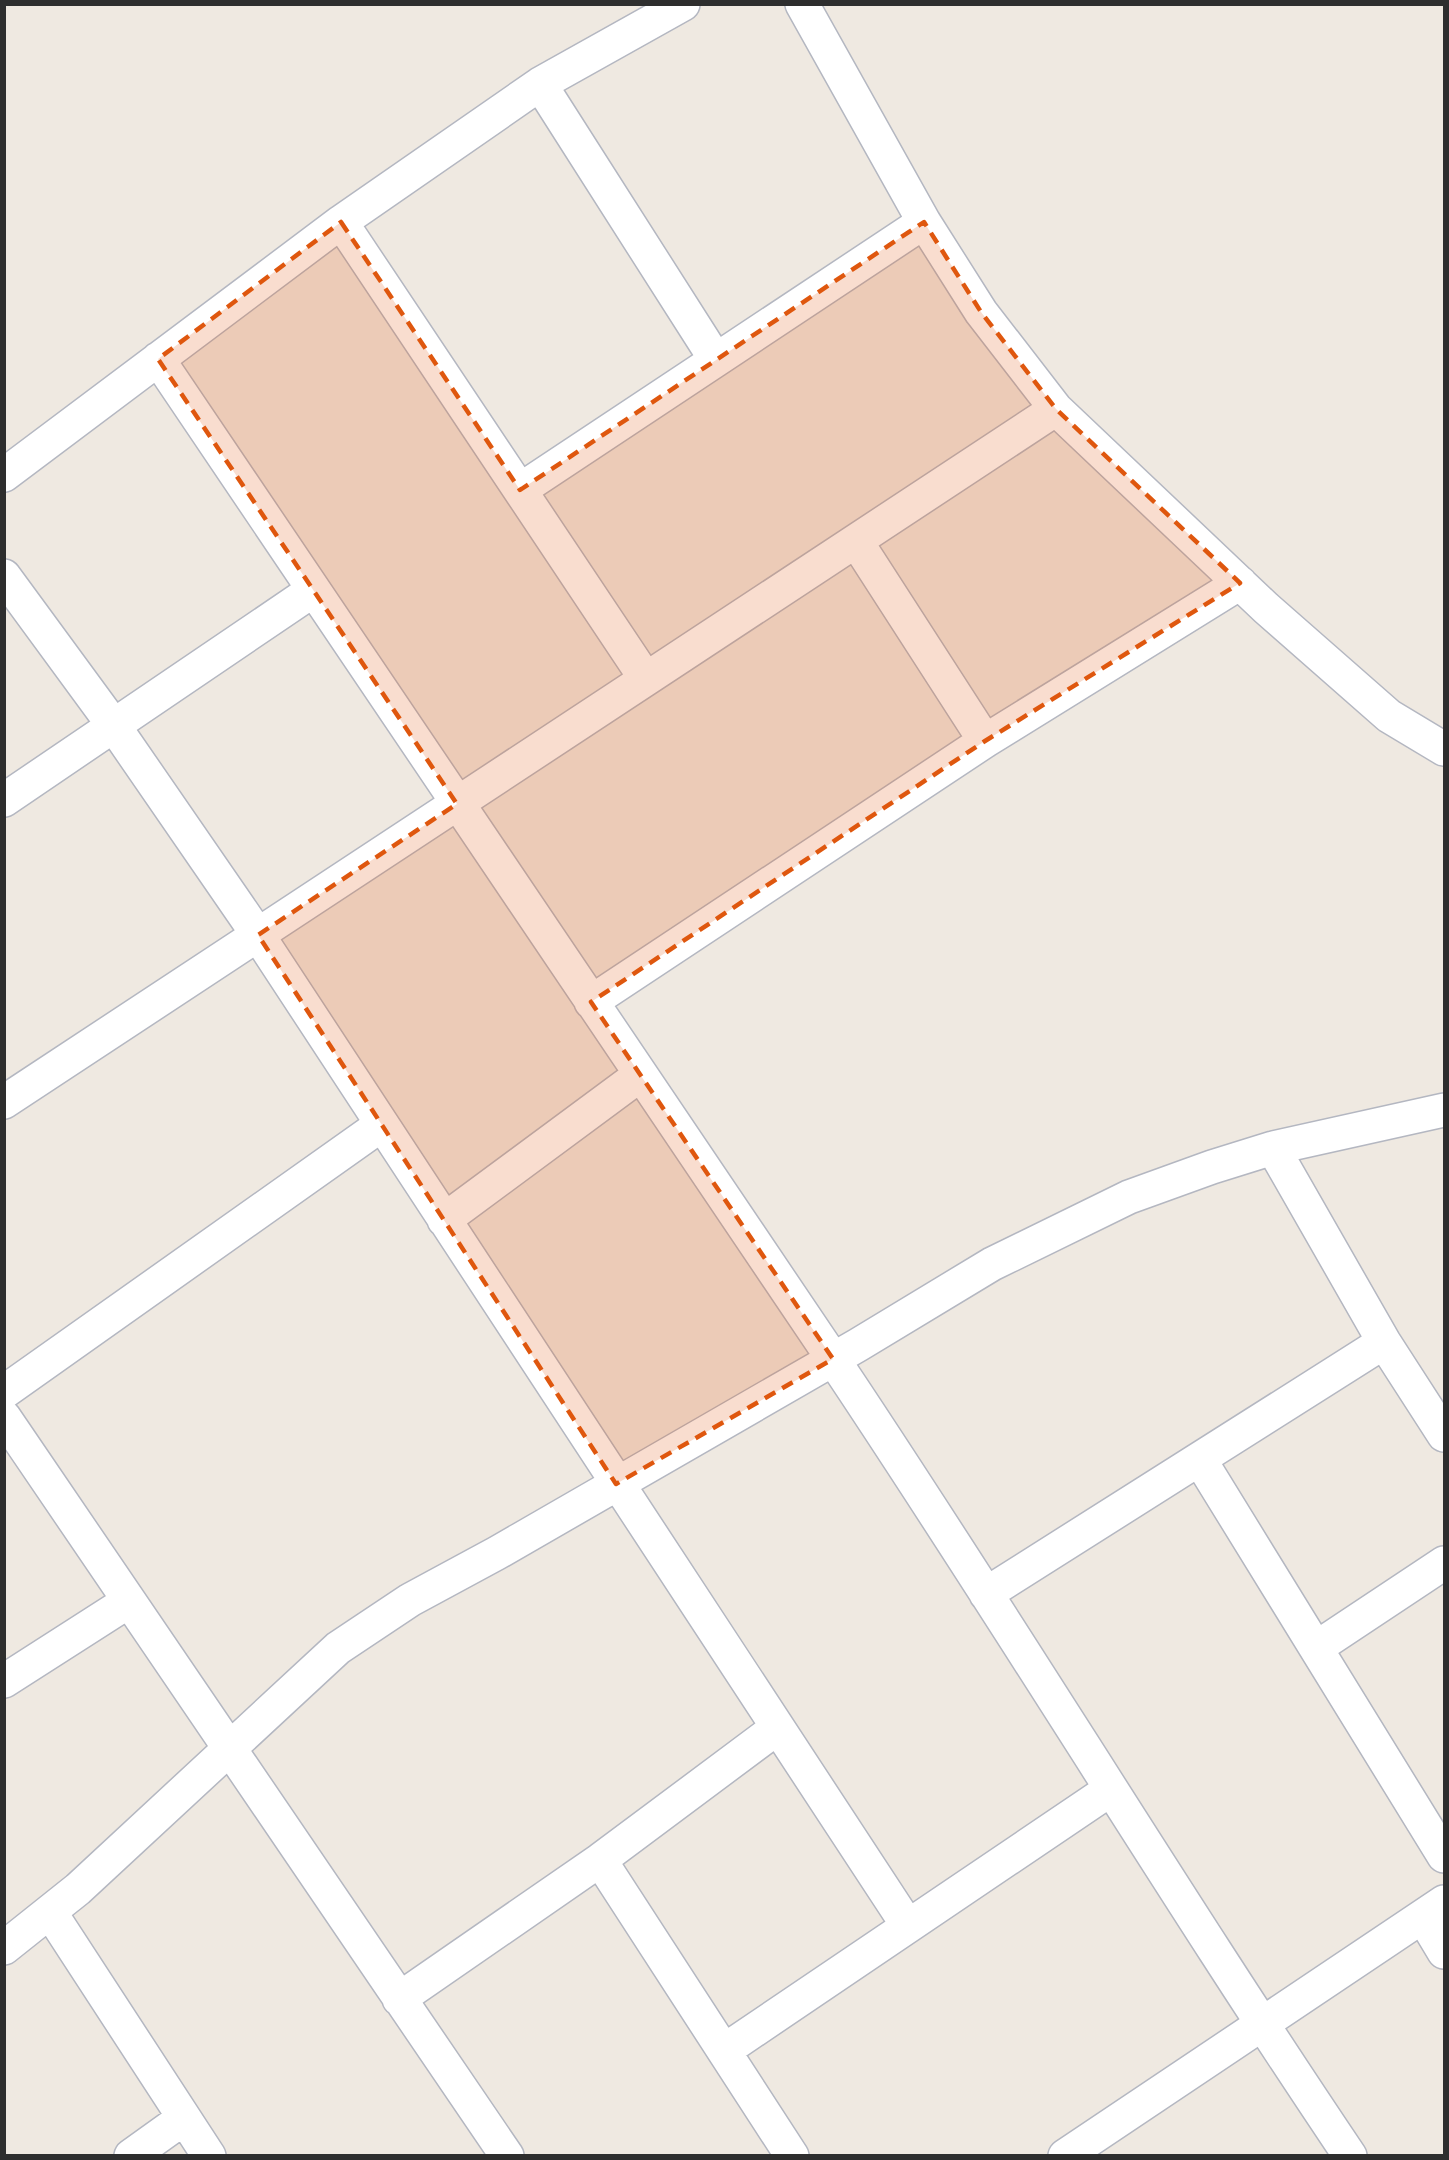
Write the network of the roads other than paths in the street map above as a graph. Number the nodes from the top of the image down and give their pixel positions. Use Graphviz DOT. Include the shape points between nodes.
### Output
graph roads {
  1 [pos="683,4"];
  2 [pos="802,4"];
  3 [pos="540,84"];
  4 [pos="341,222"];
  5 [pos="924,222"];
  6 [pos="158,359"];
  7 [pos="716,360"];
  8 [pos="1056,409"];
  9 [pos="4,475"];
  10 [pos="520,490"];
  11 [pos="856,541"];
  12 [pos="4,576"];
  13 [pos="1240,583"];
  14 [pos="312,591"];
  15 [pos="646,680"];
  16 [pos="114,726"];
  17 [pos="985,741"];
  18 [pos="1444,749"];
  19 [pos="4,800"];
  20 [pos="457,804"];
  21 [pos="258,935"];
  22 [pos="591,1002"];
  23 [pos="640,1074"];
  24 [pos="4,1102"];
  25 [pos="1444,1110"];
  26 [pos="381,1125"];
  27 [pos="1273,1148"];
  28 [pos="444,1220"];
  29 [pos="1384,1342"];
  30 [pos="833,1359"];
  31 [pos="4,1392"];
  32 [pos="4,1417"];
  33 [pos="1444,1435"];
  34 [pos="1200,1460"];
  35 [pos="616,1484"];
  36 [pos="1444,1563"];
  37 [pos="986,1594"];
  38 [pos="129,1601"];
  39 [pos="1316,1648"];
  40 [pos="4,1682"];
  41 [pos="777,1728"];
  42 [pos="229,1749"];
  43 [pos="1111,1789"];
  44 [pos="1444,1856"];
  45 [pos="600,1860"];
  46 [pos="1434,1909"];
  47 [pos="50,1912"];
  48 [pos="908,1926"];
  49 [pos="4,1948"];
  50 [pos="1444,1952"];
  51 [pos="399,1999"];
  52 [pos="1261,2024"];
  53 [pos="725,2050"];
  54 [pos="184,2118"];
  55 [pos="1071,2154"];
  56 [pos="130,2156"];
  57 [pos="209,2156"];
  58 [pos="507,2156"];
  59 [pos="792,2156"];
  60 [pos="1350,2156"];
  1 -- 3 [label="street"];
  2 -- 5 [label="street"];
  3 -- 4 [label="street"];
  3 -- 7 [label="street"];
  4 -- 6 [label="street"];
  4 -- 10 [label="street"];
  5 -- 7 [label="street"];
  5 -- 8 [label="street" via="981,312"];
  6 -- 9 [label="street"];
  6 -- 14 [label="street"];
  7 -- 10 [label="street"];
  8 -- 11 [label="street"];
  8 -- 13 [label="street"];
  10 -- 15 [label="street"];
  11 -- 15 [label="street"];
  11 -- 17 [label="street"];
  12 -- 16 [label="street"];
  13 -- 17 [label="street"];
  13 -- 18 [label="street" via="1389,716"];
  14 -- 16 [label="street"];
  14 -- 20 [label="street"];
  15 -- 20 [label="street"];
  16 -- 19 [label="street"];
  16 -- 21 [label="street"];
  17 -- 22 [label="street"];
  20 -- 21 [label="street"];
  20 -- 22 [label="street"];
  21 -- 24 [label="street"];
  21 -- 26 [label="street"];
  22 -- 23 [label="street"];
  23 -- 28 [label="street"];
  23 -- 30 [label="street"];
  25 -- 27 [label="street"];
  26 -- 28 [label="street"];
  26 -- 31 [label="street"];
  27 -- 29 [label="street"];
  27 -- 30 [label="street" via="1129,1197 992,1264"];
  28 -- 35 [label="street"];
  29 -- 33 [label="street"];
  29 -- 34 [label="street"];
  30 -- 35 [label="street"];
  30 -- 37 [label="street"];
  32 -- 38 [label="street"];
  34 -- 37 [label="street"];
  34 -- 39 [label="street"];
  35 -- 41 [label="street"];
  35 -- 42 [label="street" via="410,1600 338,1648"];
  36 -- 39 [label="street"];
  37 -- 43 [label="street"];
  38 -- 40 [label="street"];
  38 -- 42 [label="street"];
  39 -- 44 [label="street"];
  41 -- 45 [label="street"];
  41 -- 48 [label="street"];
  42 -- 47 [label="street"];
  42 -- 51 [label="street"];
  43 -- 48 [label="street"];
  43 -- 52 [label="street"];
  45 -- 51 [label="street"];
  45 -- 53 [label="street"];
  46 -- 50 [label="street"];
  46 -- 52 [label="street"];
  47 -- 49 [label="street"];
  47 -- 54 [label="street"];
  48 -- 53 [label="street"];
  51 -- 58 [label="street"];
  52 -- 55 [label="street"];
  52 -- 60 [label="street"];
  53 -- 59 [label="street"];
  54 -- 56 [label="street"];
  54 -- 57 [label="street"];
}
